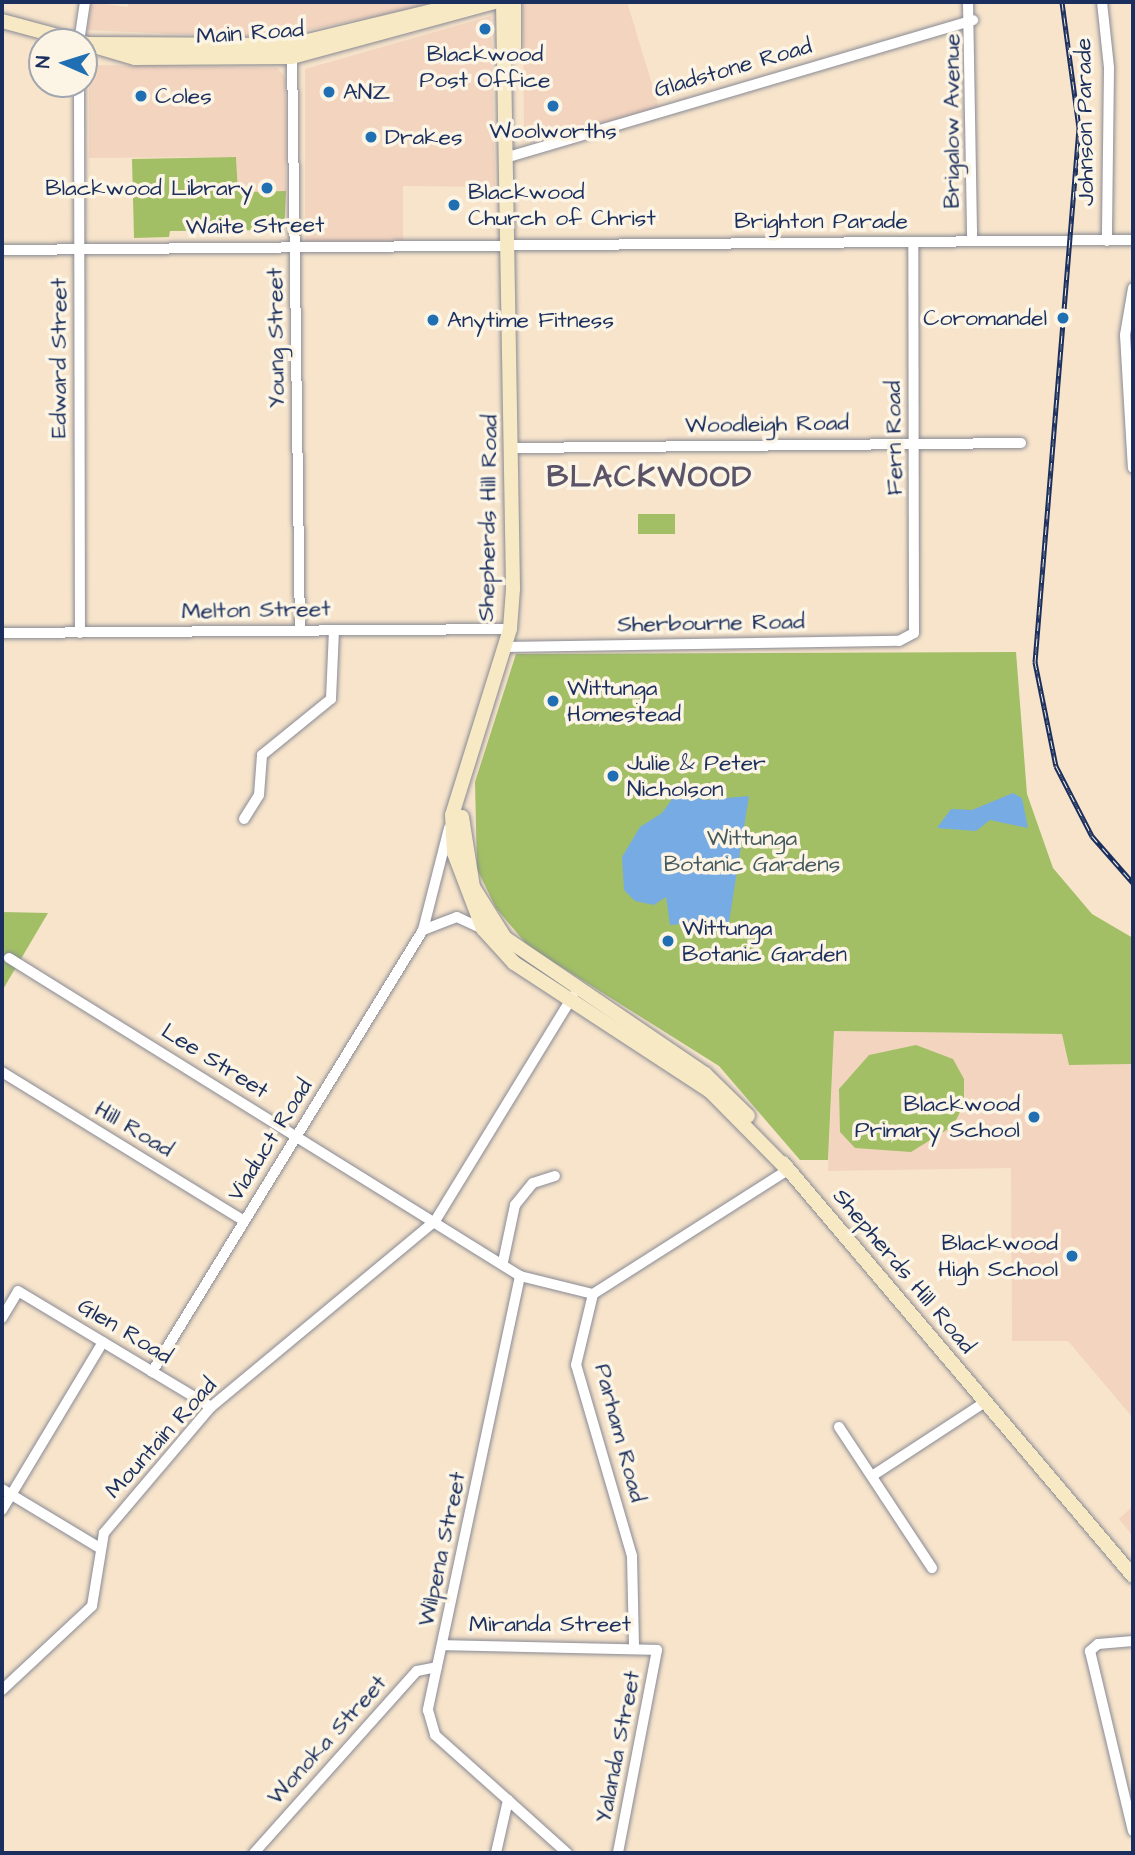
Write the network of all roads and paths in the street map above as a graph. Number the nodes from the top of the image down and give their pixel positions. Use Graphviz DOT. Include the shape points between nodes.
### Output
graph roads {
  1 [pos="85,2"];
  2 [pos="469,2"];
  3 [pos="503,2"];
  4 [pos="514,2"];
  5 [pos="968,2"];
  6 [pos="1102,2"];
  7 [pos="490,5"];
  8 [pos="973,20"];
  9 [pos="2,21"];
  10 [pos="504,25"];
  11 [pos="28,28"];
  12 [pos="83,28"];
  13 [pos="98,44"];
  14 [pos="292,51"];
  15 [pos="79,98"];
  16 [pos="510,157"];
  17 [pos="1133,240"];
  18 [pos="972,241"];
  19 [pos="1107,241"];
  20 [pos="913,242"];
  21 [pos="509,245"];
  22 [pos="296,247"];
  23 [pos="79,249"];
  24 [pos="2,250"];
  25 [pos="1133,288"];
  26 [pos="915,443"];
  27 [pos="1021,443"];
  28 [pos="1133,443"];
  29 [pos="513,448"];
  30 [pos="1133,468"];
  31 [pos="510,629"];
  32 [pos="334,630"];
  33 [pos="300,631"];
  34 [pos="2,633"];
  35 [pos="80,633"];
  36 [pos="914,633"];
  37 [pos="505,647"];
  38 [pos="462,784"];
  39 [pos="452,815"];
  40 [pos="244,819"];
  41 [pos="483,929"];
  42 [pos="423,930"];
  43 [pos="9,958"];
  44 [pos="573,996"];
  45 [pos="2,1073"];
  46 [pos="297,1137"];
  47 [pos="788,1170"];
  48 [pos="555,1176"];
  49 [pos="244,1221"];
  50 [pos="435,1221"];
  51 [pos="503,1262"];
  52 [pos="520,1276"];
  53 [pos="593,1294"];
  54 [pos="2,1318"];
  55 [pos="103,1342"];
  56 [pos="152,1372"];
  57 [pos="985,1402"];
  58 [pos="211,1407"];
  59 [pos="839,1427"];
  60 [pos="872,1476"];
  61 [pos="6,1491"];
  62 [pos="2,1510"];
  63 [pos="98,1547"];
  64 [pos="1133,1563"];
  65 [pos="932,1568"];
  66 [pos="1133,1576"];
  67 [pos="1133,1641"];
  68 [pos="442,1645"];
  69 [pos="634,1646"];
  70 [pos="657,1650"];
  71 [pos="437,1668"];
  72 [pos="4,1691"];
  73 [pos="508,1800"];
  74 [pos="1133,1831"];
  75 [pos="254,1853"];
  76 [pos="496,1853"];
  77 [pos="567,1853"];
  78 [pos="618,1853"];
  1 -- 12 [label="street"];
  2 -- 14 [label="main road, Main Road"];
  3 -- 10 [label="main road, Shepherds Hill Road"];
  4 -- 16 [label="main road, Shepherds Hill Road"];
  5 -- 8 [label="street, Brigalow Avenue"];
  6 -- 19 [label="street, Johnson Parade" via="1109,68"];
  7 -- 10 [label="main road"];
  7 -- 14 [label="main road, Main Road"];
  8 -- 16 [label="street, Gladstone Road"];
  8 -- 18 [label="street, Brigalow Avenue"];
  9 -- 11 [label="main road, Main Road"];
  10 -- 16 [label="main road, Shepherds Hill Road"];
  13 -- 14 [label="main road, Main Road"];
  14 -- 22 [label="street, Young Street"];
  15 -- 23 [label="street, Edward Street"];
  16 -- 21 [label="main road, Shepherds Hill Road"];
  17 -- 19 [label="street, Brighton Parade"];
  18 -- 19 [label="street, Brighton Parade"];
  18 -- 20 [label="street, Brighton Parade"];
  20 -- 21 [label="street, Brighton Parade"];
  20 -- 26 [label="street, Fern Road"];
  21 -- 22 [label="street, Waite Street"];
  21 -- 29 [label="main road, Shepherds Hill Road"];
  22 -- 23 [label="street, Waite Street"];
  22 -- 33 [label="street, Young Street"];
  23 -- 24 [label="street, Waite Street"];
  23 -- 35 [label="street, Edward Street"];
  25 -- 28 [label="street" via="1125,335"];
  26 -- 27 [label="street, Woodleigh Road"];
  26 -- 29 [label="street, Woodleigh Road"];
  26 -- 36 [label="street, Fern Road"];
  28 -- 30 [label="street"];
  29 -- 31 [label="main road, Shepherds Hill Road"];
  31 -- 32 [label="street, Melton Street"];
  31 -- 37 [label="main road, Shepherds Hill Road"];
  32 -- 33 [label="street, Melton Street"];
  32 -- 40 [label="street" via="331,699 262,755 258,794"];
  33 -- 35 [label="street, Melton Street"];
  34 -- 35 [label="street, Melton Street"];
  36 -- 37 [label="street, Sherbourne Road" via="900,641"];
  37 -- 38 [label="main road, Shepherds Hill Road"];
  38 -- 39 [label="main road, Shepherds Hill Road"];
  38 -- 44 [label="main road, Shepherds Hill Road" via="463,852 490,920"];
  39 -- 41 [label="main road, Shepherds Hill Road" via="464,892"];
  39 -- 42 [label="street, Viaduct Road"];
  41 -- 42 [label="street" via="457,916"];
  41 -- 44 [label="main road, Shepherds Hill Road" via="514,963"];
  42 -- 46 [label="street, Viaduct Road"];
  43 -- 46 [label="street, Lee Street"];
  44 -- 47 [label="main road, Shepherds Hill Road" via="720,1087"];
  44 -- 50 [label="street"];
  45 -- 49 [label="street, Hill Road"];
  46 -- 49 [label="street, Viaduct Road"];
  46 -- 50 [label="street, Lee Street"];
  47 -- 53 [label="street"];
  47 -- 57 [label="main road, Shepherds Hill Road"];
  48 -- 51 [label="street" via="533,1183 515,1205"];
  49 -- 56 [label="street, Viaduct Road"];
  50 -- 51 [label="street"];
  50 -- 58 [label="street, Mountain Road"];
  51 -- 52 [label="street"];
  52 -- 53 [label="street"];
  52 -- 68 [label="street, Wilpena Street"];
  53 -- 69 [label="street, Parham Road" via="576,1365 632,1556"];
  54 -- 55 [label="street, Glen Road" via="18,1291"];
  55 -- 56 [label="street, Glen Road"];
  55 -- 61 [label="street"];
  56 -- 58 [label="street, Glen Road"];
  57 -- 60 [label="street"];
  57 -- 64 [label="main road, Shepherds Hill Road"];
  57 -- 66 [label="main road, Shepherds Hill Road"];
  58 -- 63 [label="street, Mountain Road"];
  59 -- 60 [label="street"];
  60 -- 65 [label="street"];
  61 -- 62 [label="street"];
  61 -- 63 [label="street"];
  63 -- 72 [label="street" via="92,1606"];
  67 -- 74 [label="street" via="1098,1644 1090,1651"];
  68 -- 69 [label="street, Miranda Street"];
  68 -- 71 [label="street, Wilpena Street"];
  69 -- 70 [label="street, Miranda Street"];
  70 -- 78 [label="street, Yalanda Street"];
  71 -- 73 [label="street, Wilpena Street" via="428,1710 435,1735"];
  71 -- 75 [label="street, Wonoka Street" via="417,1671"];
  73 -- 76 [label="street"];
  73 -- 77 [label="street, Wilpena Street"];
}
